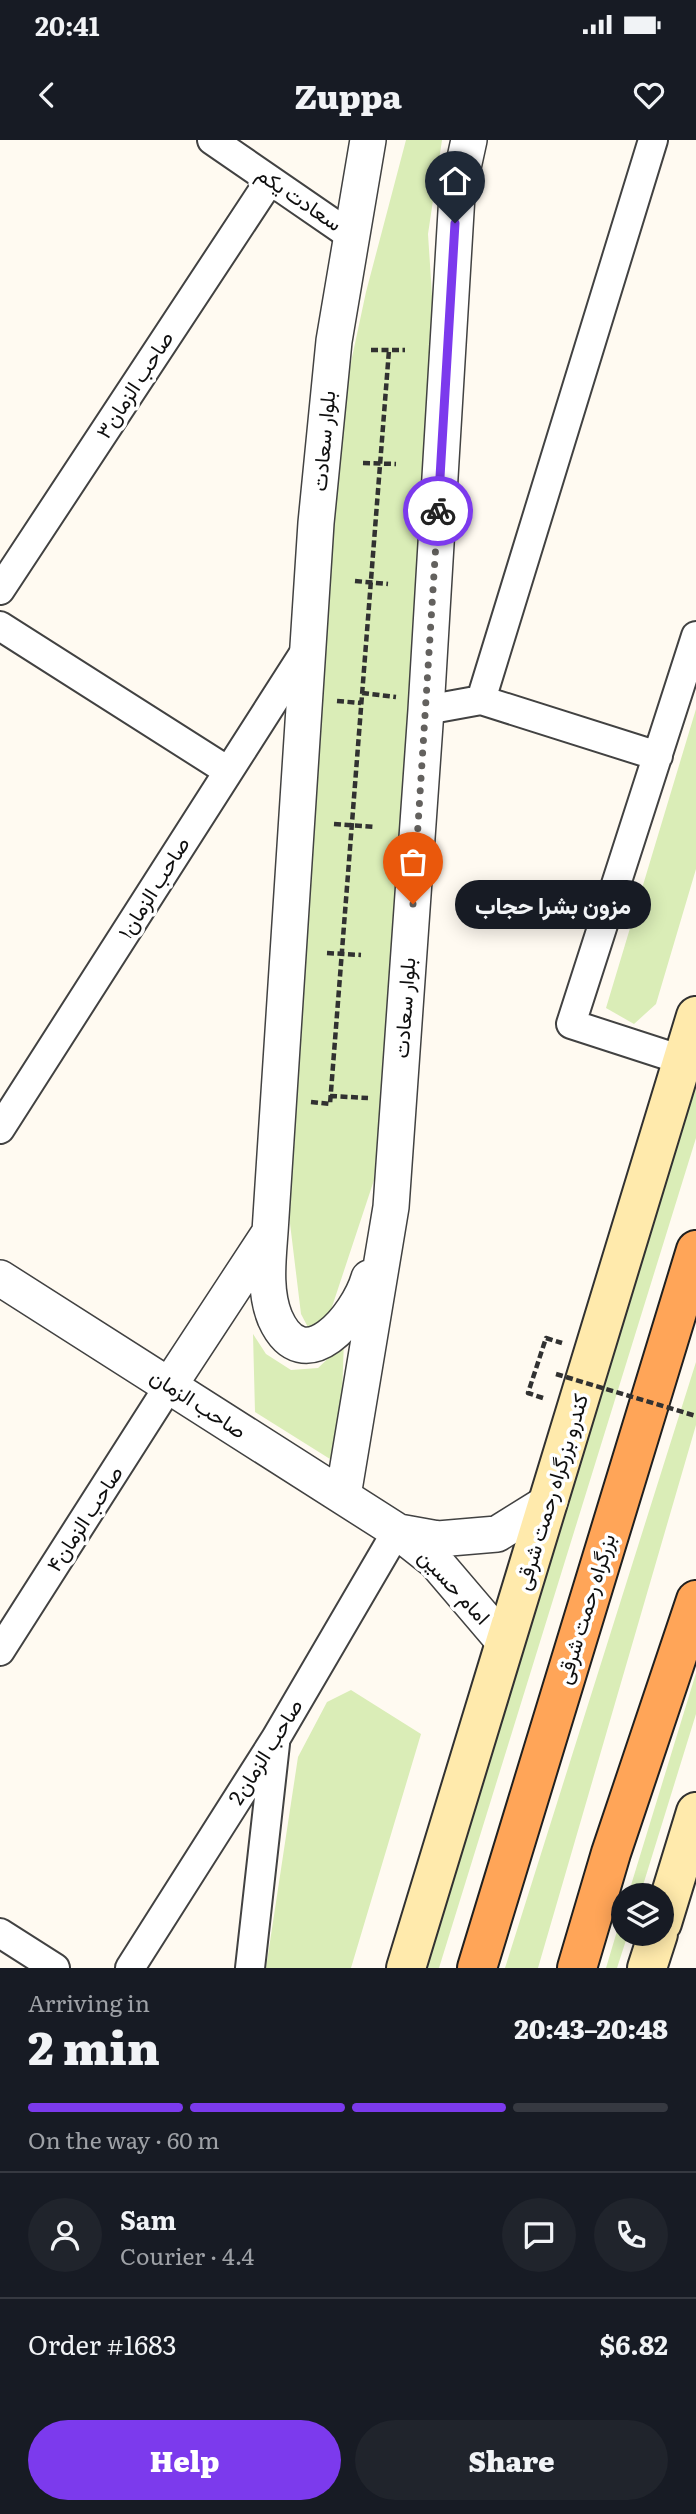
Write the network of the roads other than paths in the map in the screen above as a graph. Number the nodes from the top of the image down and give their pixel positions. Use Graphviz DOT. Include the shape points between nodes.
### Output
graph roads {
  1 [pos="212,140"];
  2 [pos="368,140"];
  3 [pos="469,140"];
  4 [pos="653,140"];
  5 [pos="270,180"];
  6 [pos="350,235"];
  7 [pos="0,590"];
  8 [pos="0,626"];
  9 [pos="696,636"];
  10 [pos="308,647"];
  11 [pos="481,700"];
  12 [pos="426,710"];
  13 [pos="658,756"];
  14 [pos="228,771"];
  15 [pos="696,1016"];
  16 [pos="682,1060"];
  17 [pos="0,1129"];
  18 [pos="391,1207"];
  19 [pos="270,1232"];
  20 [pos="696,1250"];
  21 [pos="0,1278"];
  22 [pos="169,1386"];
  23 [pos="342,1496"];
  24 [pos="550,1502"];
  25 [pos="397,1531"];
  26 [pos="693,1617"];
  27 [pos="504,1642"];
  28 [pos="0,1651"];
  29 [pos="276,1738"];
  30 [pos="696,1812"];
  31 [pos="674,1884"];
  32 [pos="0,1933"];
  33 [pos="654,1946"];
  34 [pos="55,1968"];
  35 [pos="130,1968"];
  36 [pos="250,1968"];
  37 [pos="406,1968"];
  38 [pos="477,1968"];
  39 [pos="577,1968"];
  40 [pos="647,1968"];
  1 -- 5 [label="street, سعادت یکم"];
  2 -- 6 [label="street, بلوار سعادت"];
  3 -- 12 [label="street, بلوار سعادت" via="457,195"];
  4 -- 11 [label="street"];
  5 -- 6 [label="street, سعادت یکم"];
  5 -- 7 [label="street, صاحب الزمان۳"];
  6 -- 10 [label="street, بلوار سعادت" via="334,341"];
  8 -- 14 [label="street"];
  9 -- 13 [label="street"];
  10 -- 14 [label="street, صاحب الزمان۱"];
  10 -- 19 [label="street, بلوار سعادت"];
  11 -- 12 [label="street"];
  11 -- 13 [label="street"];
  12 -- 18 [label="street, بلوار سعادت"];
  13 -- 16 [label="street" via="571,1024"];
  14 -- 17 [label="street, صاحب الزمان۱"];
  15 -- 16 [label="main road, کندرو بزرگراه رحمت شرقی"];
  16 -- 24 [label="main road, کندرو بزرگراه رحمت شرقی"];
  18 -- 19 [label="street" via="364,1295 337,1331 313,1345 297,1343 275,1317 268,1286"];
  18 -- 23 [label="street, بلوار سعادت"];
  19 -- 22 [label="street, بلوار سعادت"];
  20 -- 38 [label="highway, بزرگراه رحمت شرقی"];
  21 -- 22 [label="street, صاحب الزمان"];
  22 -- 23 [label="street, صاحب الزمان"];
  22 -- 28 [label="street, صاحب الزمان۴"];
  23 -- 25 [label="street, صاحب الزمان"];
  24 -- 25 [label="street, امام حسین" via="497,1534 438,1539"];
  24 -- 27 [label="main road, کندرو بزرگراه رحمت شرقی"];
  25 -- 27 [label="street, امام حسین" via="435,1561"];
  25 -- 29 [label="street, 2صاحب الزمان"];
  26 -- 39 [label="highway" via="611,1853"];
  27 -- 37 [label="main road, کندرو بزرگراه رحمت شرقی"];
  29 -- 35 [label="street, 2صاحب الزمان"];
  29 -- 36 [label="street"];
  30 -- 31 [label="main road"];
  32 -- 34 [label="street"];
  33 -- 40 [label="main road"];
}
